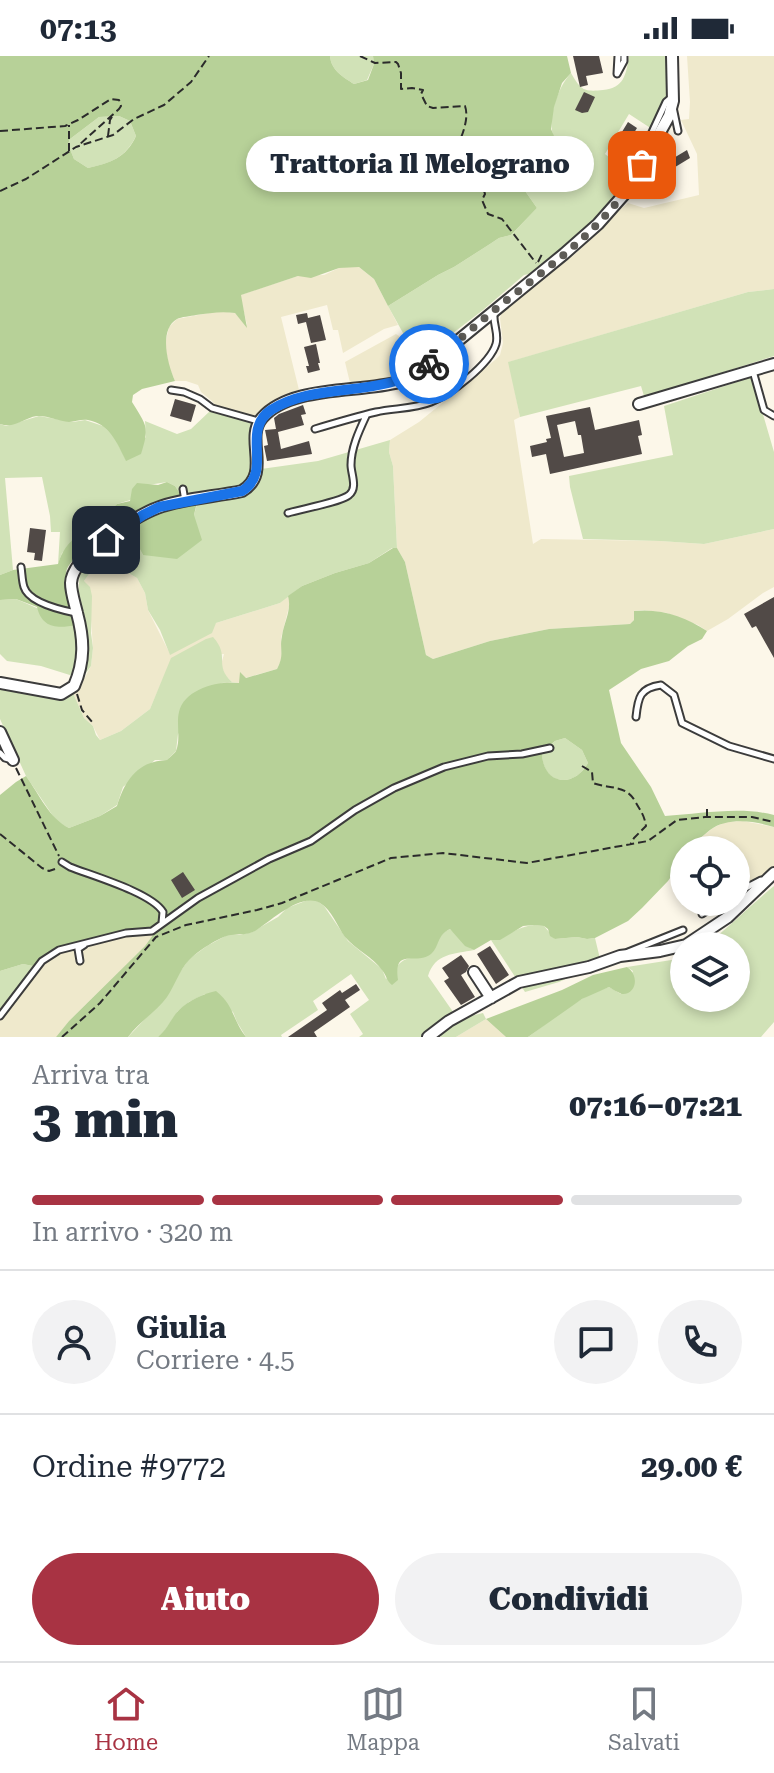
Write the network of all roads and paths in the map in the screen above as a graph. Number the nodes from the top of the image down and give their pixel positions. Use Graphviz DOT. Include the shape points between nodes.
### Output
graph roads {
  1 [pos="209,56"];
  2 [pos="360,56"];
  3 [pos="618,56"];
  4 [pos="624,56"];
  5 [pos="672,56"];
  6 [pos="672,101"];
  7 [pos="115,112"];
  8 [pos="69,124"];
  9 [pos="0,131"];
  10 [pos="678,131"];
  11 [pos="107,137"];
  12 [pos="647,143"];
  13 [pos="79,146"];
  14 [pos="69,151"];
  15 [pos="0,191"];
  16 [pos="537,264"];
  17 [pos="496,309"];
  18 [pos="410,363"];
  19 [pos="774,364"];
  20 [pos="418,365"];
  21 [pos="752,370"];
  22 [pos="171,390"];
  23 [pos="639,404"];
  24 [pos="366,415"];
  25 [pos="774,416"];
  26 [pos="259,421"];
  27 [pos="315,429"];
  28 [pos="183,489"];
  29 [pos="185,502"];
  30 [pos="288,513"];
  31 [pos="21,567"];
  32 [pos="77,613"];
  33 [pos="0,683"];
  34 [pos="74,686"];
  35 [pos="636,717"];
  36 [pos="93,723"];
  37 [pos="0,732"];
  38 [pos="550,748"];
  39 [pos="0,753"];
  40 [pos="774,759"];
  41 [pos="13,760"];
  42 [pos="582,766"];
  43 [pos="707,809"];
  44 [pos="707,818"];
  45 [pos="774,822"];
  46 [pos="0,834"];
  47 [pos="630,845"];
  48 [pos="62,862"];
  49 [pos="772,875"];
  50 [pos="750,886"];
  51 [pos="162,923"];
  52 [pos="683,930"];
  53 [pos="84,944"];
  54 [pos="620,956"];
  55 [pos="80,961"];
  56 [pos="474,972"];
  57 [pos="491,998"];
  58 [pos="0,1016"];
  59 [pos="62,1037"];
  60 [pos="428,1037"];
  1 -- 11 [label="path" via="191,82 164,105"];
  2 -- 16 [label="path" via="396,62 401,89 423,90 427,106 465,106 464,128 441,184 482,184 488,214 507,224"];
  3 -- 4 [label="lane" via="617,74"];
  5 -- 6 [label="street"];
  6 -- 10 [label="lane"];
  6 -- 12 [label="lane" via="666,102"];
  6 -- 17 [label="street" via="628,190 598,224"];
  7 -- 8 [label="path" via="120,103 111,99"];
  7 -- 11 [label="path"];
  7 -- 13 [label="path"];
  8 -- 9 [label="path"];
  8 -- 14 [label="path"];
  11 -- 13 [label="path"];
  13 -- 14 [label="path"];
  14 -- 15 [label="path"];
  17 -- 24 [label="lane" via="494,348 471,374 429,403"];
  17 -- 26 [label="street" via="416,375 385,385 305,396"];
  18 -- 20 [label="lane"];
  19 -- 21 [label="street"];
  21 -- 23 [label="street"];
  21 -- 25 [label="lane" via="764,410"];
  22 -- 26 [label="lane"];
  24 -- 27 [label="lane"];
  24 -- 30 [label="lane" via="351,463 352,493"];
  26 -- 29 [label="street" via="257,470 250,486"];
  28 -- 29 [label="lane"];
  29 -- 32 [label="street" via="143,515 79,563 71,580"];
  31 -- 32 [label="lane" via="24,589 32,598"];
  32 -- 34 [label="street" via="84,652"];
  33 -- 34 [label="street" via="61,694"];
  34 -- 36 [label="path"];
  35 -- 40 [label="lane" via="642,693 661,685 674,695 682,723 729,746"];
  37 -- 41 [label="street"];
  38 -- 51 [label="lane" via="444,767 394,788 311,841 198,898"];
  39 -- 41 [label="lane"];
  41 -- 48 [label="path"];
  42 -- 47 [label="path" via="592,772 593,783 632,794 646,826"];
  43 -- 44 [label="path"];
  44 -- 45 [label="path"];
  44 -- 47 [label="path" via="677,820 648,841"];
  46 -- 48 [label="path" via="42,868 54,870"];
  47 -- 59 [label="path" via="527,863 443,853 391,858 282,903 186,925 156,937 100,1003"];
  48 -- 51 [label="lane" via="156,903 163,912"];
  49 -- 50 [label="lane"];
  49 -- 54 [label="street" via="728,917 686,945"];
  51 -- 53 [label="lane" via="152,931"];
  52 -- 54 [label="lane"];
  53 -- 55 [label="lane" via="78,949"];
  53 -- 58 [label="lane" via="42,961"];
  54 -- 57 [label="street" via="519,982"];
  56 -- 57 [label="street"];
  57 -- 60 [label="street"];
}
